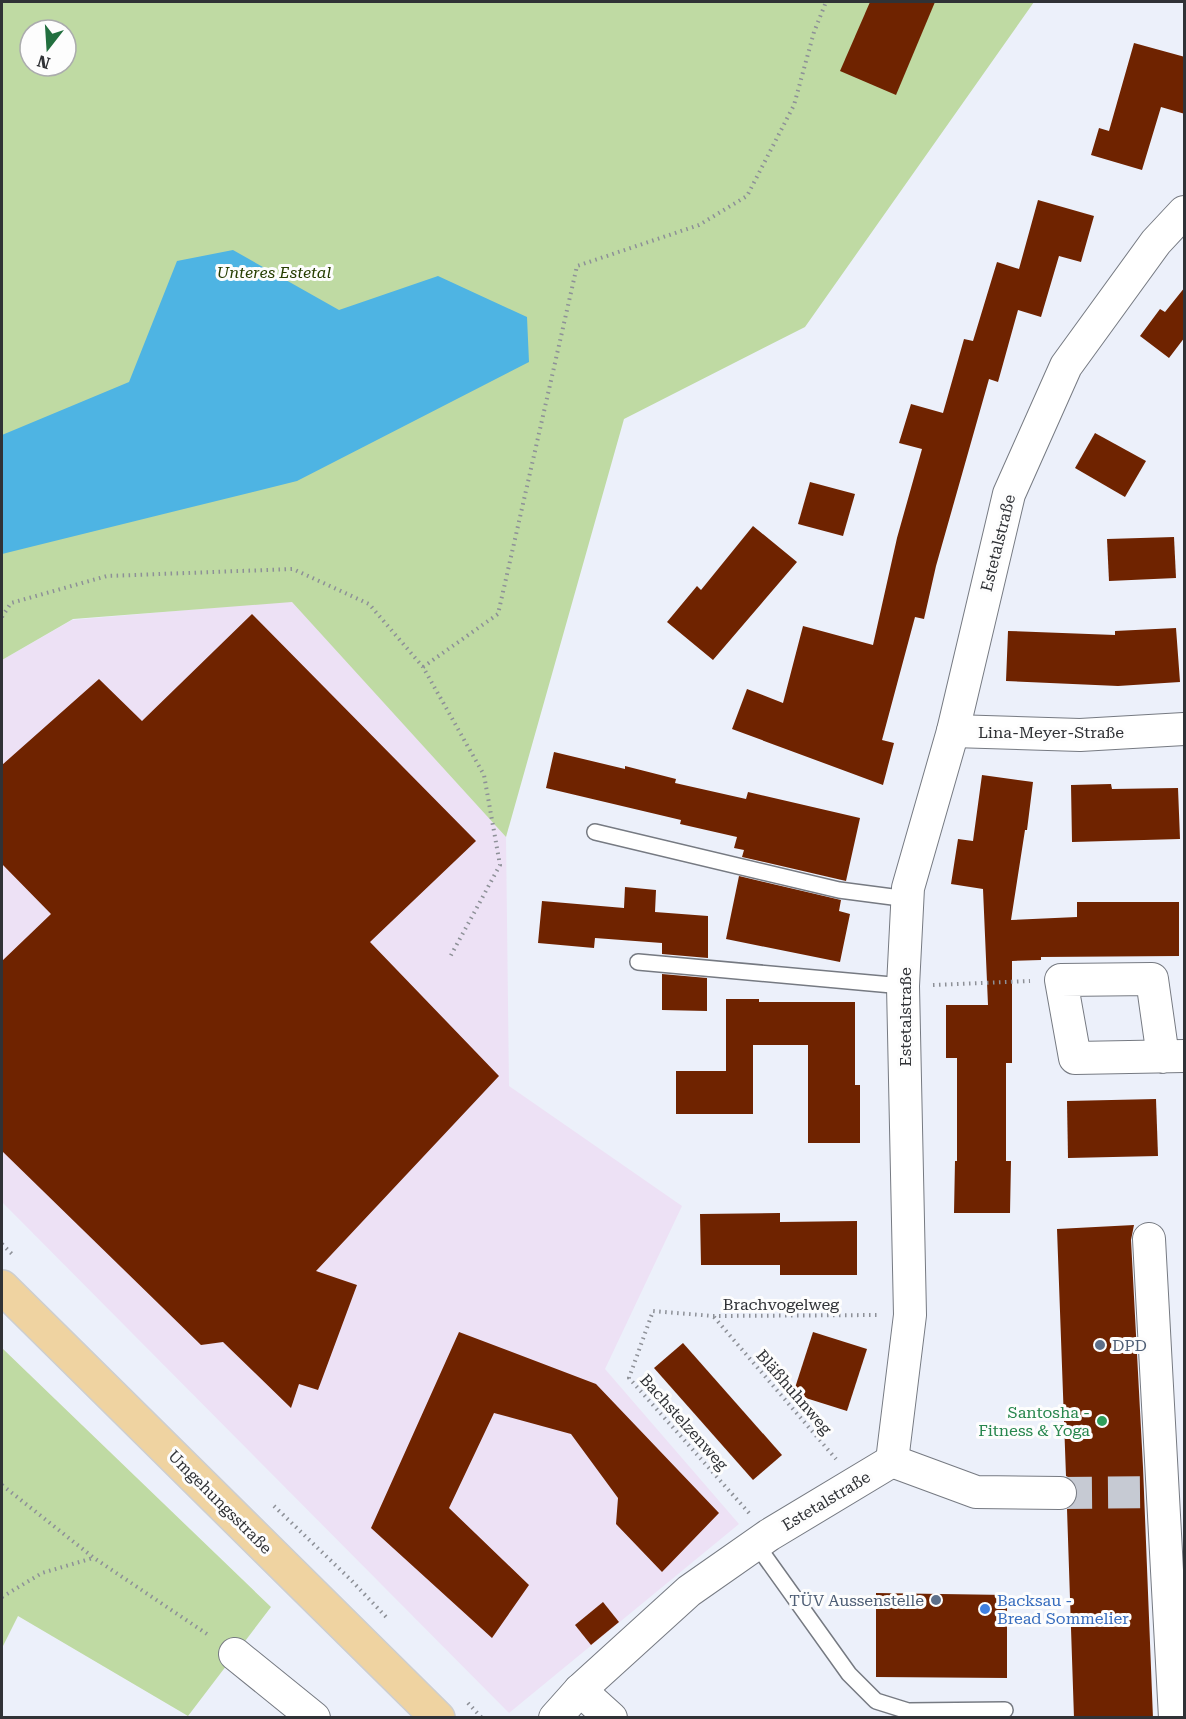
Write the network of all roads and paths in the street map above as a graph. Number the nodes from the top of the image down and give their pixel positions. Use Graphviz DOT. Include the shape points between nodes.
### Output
graph roads {
  1 [pos="826,2"];
  2 [pos="1185,212"];
  3 [pos="2,616"];
  4 [pos="423,667"];
  5 [pos="1185,729"];
  6 [pos="953,730"];
  7 [pos="595,832"];
  8 [pos="908,900"];
  9 [pos="450,957"];
  10 [pos="638,962"];
  11 [pos="1061,980"];
  12 [pos="903,986"];
  13 [pos="1174,1056"];
  14 [pos="1149,1239"];
  15 [pos="2,1287"];
  16 [pos="653,1311"];
  17 [pos="910,1315"];
  18 [pos="713,1316"];
  19 [pos="892,1461"];
  20 [pos="856,1483"];
  21 [pos="2,1485"];
  22 [pos="1173,1491"];
  23 [pos="1060,1493"];
  24 [pos="762,1540"];
  25 [pos="94,1558"];
  26 [pos="2,1597"];
  27 [pos="235,1654"];
  28 [pos="580,1690"];
  29 [pos="1005,1710"];
  30 [pos="314,1718"];
  31 [pos="438,1718"];
  32 [pos="555,1718"];
  33 [pos="611,1718"];
  34 [pos="1175,1718"];
  1 -- 4 [label="path" via="794,105 747,196 699,225 577,266 498,614"];
  2 -- 6 [label="street, Estetalstraße" via="1156,242 1066,366 1009,494"];
  3 -- 4 [label="path" via="11,603 107,576 293,569 369,604"];
  4 -- 9 [label="path" via="484,775 500,865"];
  5 -- 6 [label="street, Lina-Meyer-Straße" via="1080,735"];
  6 -- 8 [label="street, Estetalstraße" via="908,888"];
  7 -- 8 [label="lane" via="839,890"];
  8 -- 12 [label="street, Estetalstraße"];
  10 -- 12 [label="lane"];
  11 -- 12 [label="path"];
  11 -- 13 [label="street" via="1152,979"];
  11 -- 13 [label="street" via="1075,1058"];
  12 -- 17 [label="street, Estetalstraße"];
  14 -- 22 [label="street"];
  15 -- 31 [label="main road, Umgehungsstraße"];
  16 -- 18 [label="path, Brachvogelweg"];
  16 -- 24 [label="path, Bachstelzenweg" via="629,1378"];
  17 -- 18 [label="path, Brachvogelweg"];
  17 -- 19 [label="street, Estetalstraße"];
  18 -- 20 [label="path, Bläßhuhnweg"];
  19 -- 20 [label="street, Estetalstraße"];
  19 -- 23 [label="street" via="976,1492"];
  20 -- 24 [label="street, Estetalstraße"];
  21 -- 25 [label="path"];
  22 -- 34 [label="street"];
  24 -- 28 [label="street, Estetalstraße" via="689,1592"];
  24 -- 29 [label="lane" via="849,1674 876,1701 909,1711"];
  25 -- 26 [label="path" via="42,1573"];
  25 -- 27 [label="path"];
  27 -- 30 [label="street"];
  28 -- 32 [label="street, Estetalstraße"];
  28 -- 33 [label="street"];
}
